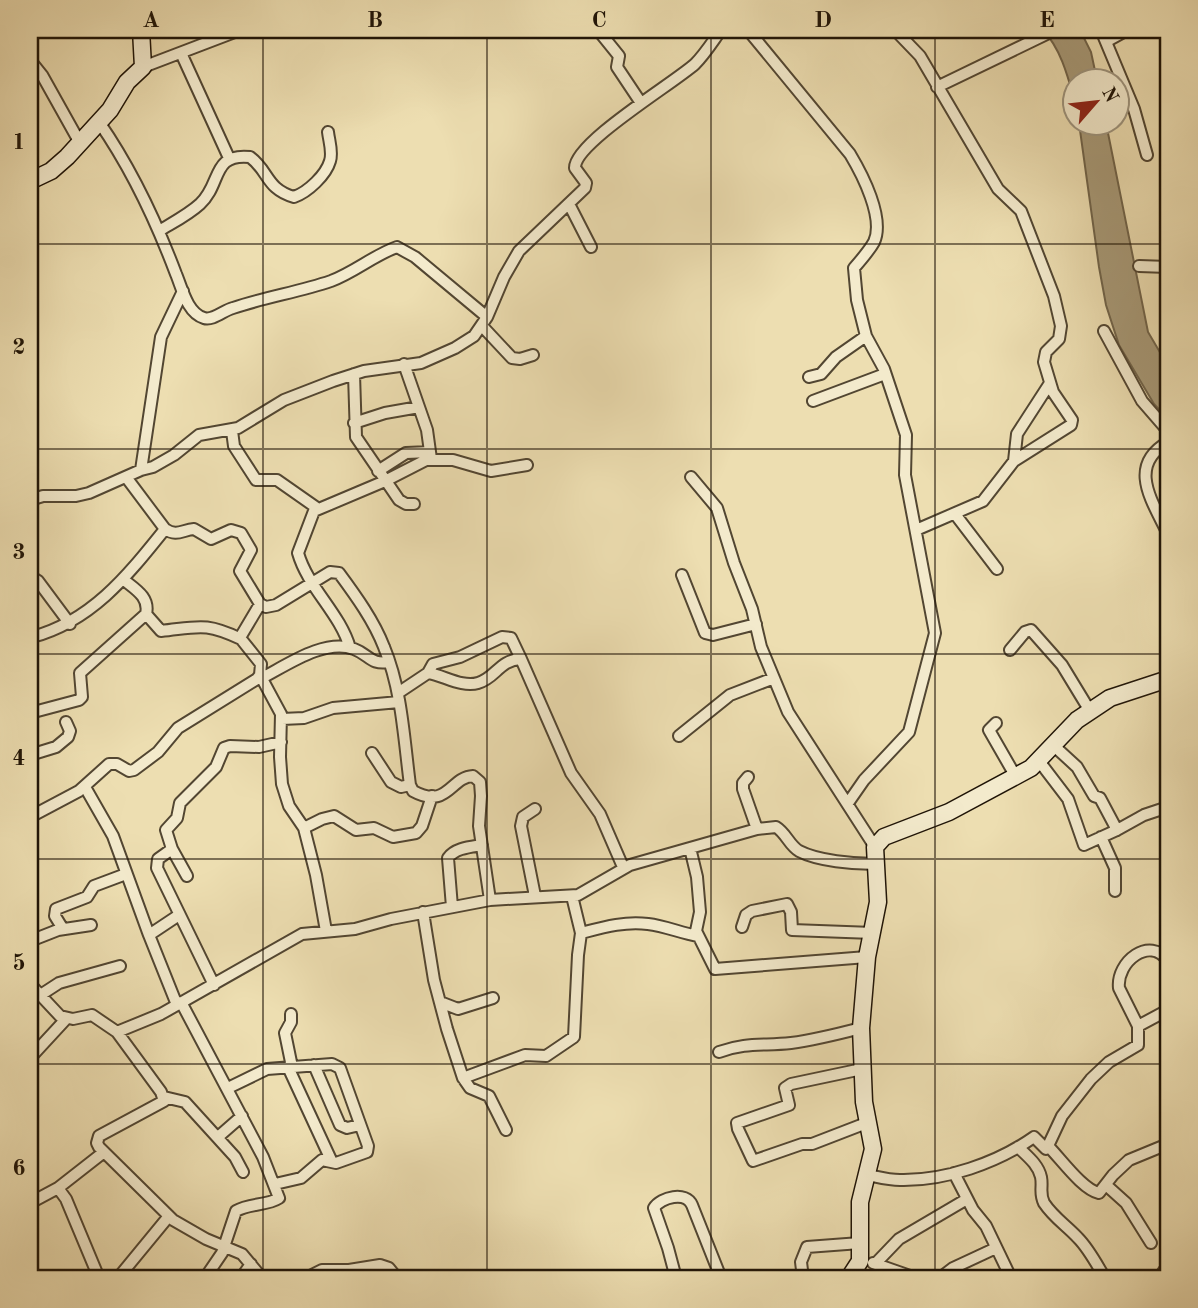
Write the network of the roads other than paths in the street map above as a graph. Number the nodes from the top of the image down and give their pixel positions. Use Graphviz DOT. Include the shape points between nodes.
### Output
graph roads {
  1 [pos="141,30"];
  2 [pos="240,30"];
  3 [pos="598,30"];
  4 [pos="721,30"];
  5 [pos="748,30"];
  6 [pos="895,30"];
  7 [pos="1055,30"];
  8 [pos="1101,30"];
  9 [pos="1127,30"];
  10 [pos="1107,41"];
  11 [pos="181,53"];
  12 [pos="30,60"];
  13 [pos="143,67"];
  14 [pos="937,87"];
  15 [pos="641,103"];
  16 [pos="99,122"];
  17 [pos="328,132"];
  18 [pos="80,142"];
  19 [pos="1147,155"];
  20 [pos="229,158"];
  21 [pos="30,181"];
  22 [pos="569,204"];
  23 [pos="159,231"];
  24 [pos="592,247"];
  25 [pos="1139,266"];
  26 [pos="1168,267"];
  27 [pos="183,291"];
  28 [pos="484,322"];
  29 [pos="1104,331"];
  30 [pos="866,336"];
  31 [pos="533,355"];
  32 [pos="404,365"];
  33 [pos="354,374"];
  34 [pos="885,374"];
  35 [pos="809,377"];
  36 [pos="1050,383"];
  37 [pos="813,401"];
  38 [pos="419,407"];
  39 [pos="354,423"];
  40 [pos="232,430"];
  41 [pos="1168,431"];
  42 [pos="1168,442"];
  43 [pos="431,455"];
  44 [pos="1014,461"];
  45 [pos="527,465"];
  46 [pos="141,470"];
  47 [pos="378,471"];
  48 [pos="126,477"];
  49 [pos="691,477"];
  50 [pos="385,481"];
  51 [pos="30,500"];
  52 [pos="414,505"];
  53 [pos="317,508"];
  54 [pos="955,514"];
  55 [pos="165,529"];
  56 [pos="916,530"];
  57 [pos="1168,534"];
  58 [pos="997,569"];
  59 [pos="682,575"];
  60 [pos="30,576"];
  61 [pos="124,580"];
  62 [pos="313,583"];
  63 [pos="260,604"];
  64 [pos="146,614"];
  65 [pos="71,624"];
  66 [pos="755,624"];
  67 [pos="32,637"];
  68 [pos="241,639"];
  69 [pos="350,648"];
  70 [pos="1010,650"];
  71 [pos="521,659"];
  72 [pos="389,662"];
  73 [pos="428,673"];
  74 [pos="261,676"];
  75 [pos="774,678"];
  76 [pos="1168,679"];
  77 [pos="398,697"];
  78 [pos="1090,711"];
  79 [pos="30,713"];
  80 [pos="282,719"];
  81 [pos="66,722"];
  82 [pos="996,723"];
  83 [pos="679,736"];
  84 [pos="281,743"];
  85 [pos="1053,745"];
  86 [pos="372,753"];
  87 [pos="30,755"];
  88 [pos="1039,761"];
  89 [pos="1016,777"];
  90 [pos="748,778"];
  91 [pos="410,785"];
  92 [pos="85,786"];
  93 [pos="432,796"];
  94 [pos="848,803"];
  95 [pos="536,809"];
  96 [pos="1162,809"];
  97 [pos="30,817"];
  98 [pos="304,828"];
  99 [pos="757,829"];
  100 [pos="1117,830"];
  101 [pos="1101,836"];
  102 [pos="482,845"];
  103 [pos="690,848"];
  104 [pos="173,849"];
  105 [pos="875,855"];
  106 [pos="623,867"];
  107 [pos="126,873"];
  108 [pos="187,876"];
  109 [pos="1115,891"];
  110 [pos="535,896"];
  111 [pos="572,896"];
  112 [pos="490,900"];
  113 [pos="452,907"];
  114 [pos="423,912"];
  115 [pos="179,915"];
  116 [pos="91,925"];
  117 [pos="742,927"];
  118 [pos="63,929"];
  119 [pos="326,931"];
  120 [pos="581,933"];
  121 [pos="873,933"];
  122 [pos="149,935"];
  123 [pos="698,936"];
  124 [pos="30,941"];
  125 [pos="867,957"];
  126 [pos="1168,961"];
  127 [pos="120,966"];
  128 [pos="30,984"];
  129 [pos="214,985"];
  130 [pos="39,996"];
  131 [pos="493,998"];
  132 [pos="440,1002"];
  133 [pos="179,1003"];
  134 [pos="1168,1010"];
  135 [pos="291,1014"];
  136 [pos="66,1019"];
  137 [pos="1138,1026"];
  138 [pos="862,1028"];
  139 [pos="117,1032"];
  140 [pos="719,1052"];
  141 [pos="30,1058"];
  142 [pos="314,1065"];
  143 [pos="290,1067"];
  144 [pos="862,1069"];
  145 [pos="463,1078"];
  146 [pos="228,1088"];
  147 [pos="164,1097"];
  148 [pos="242,1116"];
  149 [pos="869,1122"];
  150 [pos="360,1125"];
  151 [pos="506,1130"];
  152 [pos="218,1137"];
  153 [pos="1048,1146"];
  154 [pos="1163,1146"];
  155 [pos="1018,1147"];
  156 [pos="104,1152"];
  157 [pos="332,1162"];
  158 [pos="243,1172"];
  159 [pos="954,1173"];
  160 [pos="868,1175"];
  161 [pos="275,1184"];
  162 [pos="1106,1185"];
  163 [pos="58,1188"];
  164 [pos="967,1199"];
  165 [pos="30,1203"];
  166 [pos="169,1216"];
  167 [pos="860,1243"];
  168 [pos="1151,1243"];
  169 [pos="224,1247"];
  170 [pos="996,1248"];
  171 [pos="868,1262"];
  172 [pos="251,1264"];
  173 [pos="1168,1265"];
  174 [pos="99,1278"];
  175 [pos="118,1278"];
  176 [pos="205,1278"];
  177 [pos="241,1278"];
  178 [pos="262,1278"];
  179 [pos="306,1278"];
  180 [pos="397,1278"];
  181 [pos="601,1278"];
  182 [pos="617,1278"];
  183 [pos="676,1278"];
  184 [pos="721,1278"];
  185 [pos="803,1278"];
  186 [pos="849,1278"];
  187 [pos="916,1278"];
  188 [pos="940,1278"];
  189 [pos="1011,1278"];
  190 [pos="1105,1278"];
  191 [pos="1159,1278"];
  1 -- 13 [label="street"];
  2 -- 11 [label="street"];
  3 -- 15 [label="street" via="619,56 617,67"];
  4 -- 15 [label="street" via="696,62"];
  5 -- 30 [label="street" via="864,177 877,230 854,274"];
  6 -- 14 [label="street" via="920,56"];
  7 -- 14 [label="street"];
  8 -- 10 [label="street"];
  9 -- 10 [label="street"];
  10 -- 19 [label="street"];
  11 -- 13 [label="street"];
  11 -- 20 [label="street"];
  12 -- 18 [label="street"];
  13 -- 16 [label="street"];
  14 -- 36 [label="street" via="999,189 1021,211 1040,257 1061,326 1059,339 1044,357"];
  15 -- 22 [label="street" via="599,135 575,162 586,185"];
  16 -- 18 [label="street"];
  16 -- 23 [label="street"];
  17 -- 20 [label="street" via="328,166 297,196 272,185 250,157"];
  18 -- 21 [label="street" via="51,171"];
  20 -- 23 [label="street" via="201,203"];
  22 -- 24 [label="street"];
  22 -- 28 [label="street" via="515,257"];
  23 -- 27 [label="street"];
  25 -- 26 [label="street"];
  27 -- 28 [label="street" via="191,307 208,319 232,308 329,282 397,247 415,257"];
  27 -- 46 [label="street" via="161,337"];
  28 -- 31 [label="street" via="512,358"];
  28 -- 32 [label="street" via="474,336 455,348"];
  29 -- 41 [label="street" via="1142,401"];
  30 -- 34 [label="street"];
  30 -- 35 [label="street" via="821,374"];
  32 -- 33 [label="street"];
  32 -- 38 [label="street"];
  33 -- 39 [label="street"];
  33 -- 40 [label="street" via="284,400"];
  34 -- 37 [label="street"];
  34 -- 56 [label="street" via="907,442 905,475"];
  36 -- 44 [label="street" via="1017,434"];
  36 -- 44 [label="street" via="1072,423"];
  38 -- 39 [label="street"];
  38 -- 43 [label="street"];
  39 -- 47 [label="street" via="356,438"];
  40 -- 46 [label="street" via="199,435 163,462"];
  40 -- 53 [label="street" via="234,446 256,480 277,480"];
  42 -- 57 [label="street" via="1152,455 1144,483"];
  43 -- 45 [label="street" via="491,471"];
  43 -- 47 [label="street" via="406,453"];
  43 -- 50 [label="street"];
  44 -- 54 [label="street" via="983,501"];
  46 -- 48 [label="street"];
  47 -- 50 [label="street"];
  48 -- 51 [label="street" via="83,494"];
  48 -- 55 [label="street"];
  49 -- 66 [label="street" via="717,508"];
  50 -- 52 [label="street" via="402,503"];
  50 -- 53 [label="street"];
  53 -- 62 [label="street" via="298,549"];
  54 -- 56 [label="street"];
  54 -- 58 [label="street"];
  55 -- 61 [label="street"];
  55 -- 63 [label="street" via="177,534 194,529 211,539 231,530 241,533 251,550 240,571"];
  56 -- 94 [label="street" via="934,641 909,732"];
  59 -- 66 [label="street" via="705,633"];
  60 -- 65 [label="street"];
  61 -- 64 [label="street" via="143,597"];
  61 -- 65 [label="street"];
  62 -- 63 [label="street" via="276,605"];
  62 -- 69 [label="street" via="344,628"];
  62 -- 72 [label="street" via="330,572 339,573 381,640"];
  63 -- 68 [label="street"];
  64 -- 68 [label="street" via="161,631 213,627"];
  64 -- 79 [label="street" via="82,669 79,700"];
  65 -- 67 [label="street"];
  66 -- 75 [label="street"];
  68 -- 74 [label="street" via="259,660"];
  69 -- 72 [label="street" via="377,663"];
  69 -- 74 [label="street" via="317,650"];
  70 -- 78 [label="street" via="1031,630 1062,665"];
  71 -- 73 [label="street" via="504,663 480,683 465,684"];
  71 -- 73 [label="street" via="511,638 502,637 433,664"];
  71 -- 106 [label="street" via="571,773 600,814"];
  72 -- 77 [label="street"];
  73 -- 77 [label="street"];
  74 -- 80 [label="street"];
  74 -- 92 [label="street" via="178,728 158,752 134,770 109,764"];
  75 -- 83 [label="street" via="730,695"];
  75 -- 94 [label="street" via="796,726"];
  76 -- 78 [label="street" via="1110,698"];
  77 -- 80 [label="street"];
  77 -- 91 [label="street"];
  78 -- 85 [label="street"];
  80 -- 84 [label="street"];
  81 -- 87 [label="street" via="69,732 60,744"];
  82 -- 89 [label="street" via="989,730"];
  84 -- 98 [label="street" via="282,784 289,806"];
  84 -- 104 [label="street" via="224,748 216,767 180,803 177,818 166,830"];
  85 -- 88 [label="street"];
  85 -- 100 [label="street" via="1077,767"];
  86 -- 91 [label="street" via="391,782 401,788"];
  88 -- 89 [label="street"];
  88 -- 101 [label="street" via="1068,799 1084,845"];
  89 -- 105 [label="street" via="949,812 884,837"];
  90 -- 99 [label="street" via="743,789"];
  91 -- 93 [label="street" via="417,794"];
  92 -- 97 [label="street"];
  92 -- 107 [label="street" via="109,827"];
  93 -- 98 [label="street" via="416,832 393,837 374,828 356,830 334,816"];
  93 -- 102 [label="street" via="446,794 467,776 476,778 480,782"];
  94 -- 105 [label="street"];
  95 -- 110 [label="street" via="523,817 522,826"];
  96 -- 100 [label="street"];
  98 -- 119 [label="street"];
  99 -- 103 [label="street"];
  99 -- 105 [label="street" via="776,827 805,853 855,864"];
  100 -- 101 [label="street"];
  101 -- 109 [label="street" via="1115,868"];
  102 -- 112 [label="street"];
  102 -- 113 [label="street" via="459,850 448,858"];
  103 -- 106 [label="street"];
  103 -- 123 [label="street" via="697,877"];
  104 -- 108 [label="street"];
  104 -- 115 [label="street" via="158,859 157,868"];
  105 -- 121 [label="street" via="878,902"];
  106 -- 111 [label="street"];
  107 -- 118 [label="street" via="94,886 87,897 56,909"];
  107 -- 122 [label="street"];
  110 -- 111 [label="street"];
  110 -- 112 [label="street"];
  111 -- 120 [label="street"];
  112 -- 113 [label="street"];
  113 -- 114 [label="street"];
  114 -- 119 [label="street" via="355,929"];
  114 -- 132 [label="street"];
  115 -- 122 [label="street"];
  115 -- 129 [label="street"];
  116 -- 118 [label="street"];
  117 -- 121 [label="street" via="749,912 782,904 790,907 792,930"];
  118 -- 124 [label="street"];
  119 -- 129 [label="street" via="297,936"];
  120 -- 123 [label="street" via="611,925 647,924"];
  120 -- 145 [label="street" via="574,1037 546,1056 525,1055"];
  121 -- 125 [label="street"];
  122 -- 133 [label="street"];
  123 -- 125 [label="street" via="712,967 719,971"];
  125 -- 138 [label="street"];
  126 -- 137 [label="street" via="1157,951 1142,951 1132,955 1122,969 1119,988"];
  127 -- 130 [label="street" via="59,983"];
  128 -- 130 [label="street"];
  129 -- 133 [label="street"];
  130 -- 136 [label="street"];
  131 -- 132 [label="street" via="458,1009"];
  132 -- 145 [label="street"];
  133 -- 139 [label="street"];
  133 -- 146 [label="street"];
  134 -- 137 [label="street"];
  135 -- 143 [label="street" via="285,1033"];
  136 -- 139 [label="street" via="97,1016"];
  136 -- 141 [label="street"];
  137 -- 153 [label="street" via="1138,1045 1091,1079 1062,1116"];
  138 -- 140 [label="street"];
  138 -- 144 [label="street"];
  139 -- 147 [label="street"];
  142 -- 143 [label="street"];
  142 -- 150 [label="street" via="340,1125"];
  142 -- 150 [label="street" via="340,1068"];
  143 -- 146 [label="street" via="263,1070"];
  143 -- 157 [label="street"];
  144 -- 149 [label="street"];
  144 -- 149 [label="street" via="791,1084 785,1088 789,1105 737,1123 753,1161"];
  145 -- 151 [label="street" via="470,1088 489,1096"];
  146 -- 148 [label="street"];
  147 -- 152 [label="street" via="185,1102"];
  147 -- 156 [label="street" via="161,1104 99,1136 97,1143"];
  148 -- 152 [label="street"];
  148 -- 161 [label="street"];
  149 -- 160 [label="street" via="873,1149"];
  150 -- 157 [label="street" via="367,1152"];
  152 -- 158 [label="street"];
  153 -- 155 [label="street" via="1046,1149 1034,1137"];
  153 -- 162 [label="street" via="1092,1191 1101,1192"];
  154 -- 162 [label="street" via="1129,1160"];
  155 -- 159 [label="street"];
  155 -- 190 [label="street" via="1042,1178 1040,1193 1045,1204 1059,1223 1080,1239"];
  156 -- 163 [label="street"];
  156 -- 166 [label="street"];
  157 -- 161 [label="street" via="322,1160 301,1178"];
  159 -- 160 [label="street" via="898,1180"];
  159 -- 164 [label="street"];
  160 -- 167 [label="street" via="860,1202"];
  161 -- 169 [label="street" via="276,1200 236,1211"];
  162 -- 168 [label="street" via="1126,1203"];
  163 -- 165 [label="street"];
  163 -- 174 [label="street"];
  164 -- 170 [label="street"];
  164 -- 171 [label="street"];
  166 -- 169 [label="street"];
  166 -- 175 [label="street"];
  167 -- 171 [label="street"];
  167 -- 185 [label="street" via="807,1247 801,1257"];
  169 -- 172 [label="street" via="242,1254"];
  169 -- 176 [label="street"];
  170 -- 188 [label="street"];
  170 -- 189 [label="street"];
  171 -- 186 [label="street"];
  171 -- 187 [label="street"];
  172 -- 177 [label="street"];
  172 -- 178 [label="street"];
  173 -- 191 [label="street"];
  179 -- 180 [label="street" via="322,1270 380,1265"];
  181 -- 182 [label="street"];
  183 -- 184 [label="street" via="654,1208 660,1201 682,1196 690,1199"];
}
